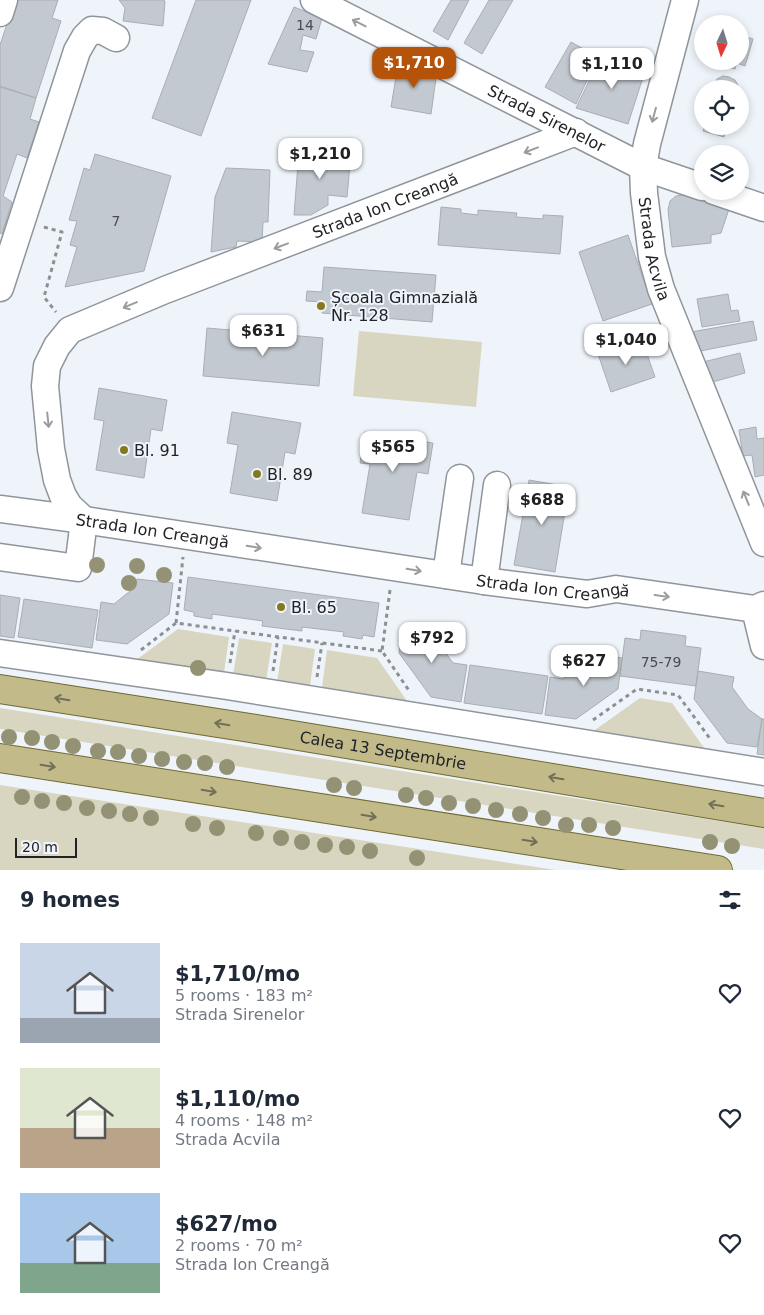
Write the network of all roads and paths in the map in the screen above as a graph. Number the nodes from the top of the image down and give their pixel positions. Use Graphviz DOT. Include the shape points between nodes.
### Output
graph roads {
  1 [pos="4,0"];
  2 [pos="314,0"];
  3 [pos="685,0"];
  4 [pos="0,13"];
  5 [pos="116,38"];
  6 [pos="576,132"];
  7 [pos="643,167"];
  8 [pos="694,184"];
  9 [pos="740,200"];
  10 [pos="764,208"];
  11 [pos="22,221"];
  12 [pos="0,288"];
  13 [pos="70,330"];
  14 [pos="460,478"];
  15 [pos="497,485"];
  16 [pos="0,509"];
  17 [pos="84,520"];
  18 [pos="186,536"];
  19 [pos="764,543"];
  20 [pos="0,557"];
  21 [pos="393,567"];
  22 [pos="446,575"];
  23 [pos="484,581"];
  24 [pos="760,607"];
  25 [pos="176,623"];
  26 [pos="235,631"];
  27 [pos="278,637"];
  28 [pos="322,643"];
  29 [pos="764,646"];
  30 [pos="382,651"];
  31 [pos="0,653"];
  32 [pos="114,669"];
  33 [pos="227,686"];
  34 [pos="0,689"];
  35 [pos="262,693"];
  36 [pos="313,701"];
  37 [pos="428,719"];
  38 [pos="250,728"];
  39 [pos="565,741"];
  40 [pos="0,758"];
  41 [pos="730,767"];
  42 [pos="764,772"];
  43 [pos="764,813"];
  44 [pos="718,870"];
  1 -- 4 [label="street"];
  6 -- 2 [label="street, Strada Sirenelor, one-way"];
  3 -- 7 [label="street, Strada Acvila, one-way"];
  5 -- 11 [label="street" via="103,31 92,30 77,51"];
  6 -- 7 [label="street, Strada Sirenelor"];
  6 -- 13 [label="street, Strada Ion Creangă, one-way"];
  7 -- 8 [label="street, Strada Sirenelor"];
  19 -- 7 [label="street, Strada Acvila, one-way" via="656,274"];
  9 -- 10 [label="street"];
  11 -- 12 [label="street"];
  11 -- 13 [label="path" via="62,232 44,297"];
  13 -- 17 [label="street, Strada Ion Creangă, one-way" via="47,366 45,386 57,480 69,506"];
  14 -- 22 [label="street"];
  15 -- 23 [label="street"];
  16 -- 17 [label="street"];
  17 -- 18 [label="street, Strada Ion Creangă"];
  17 -- 20 [label="street" via="78,568"];
  18 -- 21 [label="street, Strada Ion Creangă, one-way"];
  18 -- 25 [label="path"];
  21 -- 22 [label="street, Strada Ion Creangă, one-way"];
  21 -- 30 [label="path"];
  22 -- 23 [label="street, Strada Ion Creangă"];
  23 -- 24 [label="street, Strada Ion Creangă, one-way" via="587,594 616,589"];
  24 -- 29 [label="street, Strada Ion Creangă"];
  25 -- 26 [label="path"];
  25 -- 32 [label="path"];
  26 -- 27 [label="path"];
  26 -- 33 [label="path"];
  27 -- 28 [label="path"];
  27 -- 35 [label="path"];
  28 -- 30 [label="path"];
  28 -- 36 [label="path"];
  30 -- 37 [label="path"];
  31 -- 32 [label="street"];
  32 -- 33 [label="street"];
  33 -- 35 [label="street"];
  38 -- 34 [label="main road, Calea 13 Septembrie, one-way"];
  35 -- 36 [label="street"];
  35 -- 38 [label="street"];
  36 -- 37 [label="street"];
  37 -- 39 [label="street"];
  43 -- 38 [label="main road, Calea 13 Septembrie, one-way"];
  39 -- 41 [label="street"];
  39 -- 41 [label="path" via="636,689 678,695"];
  40 -- 44 [label="main road, one-way"];
  41 -- 42 [label="street"];
}
